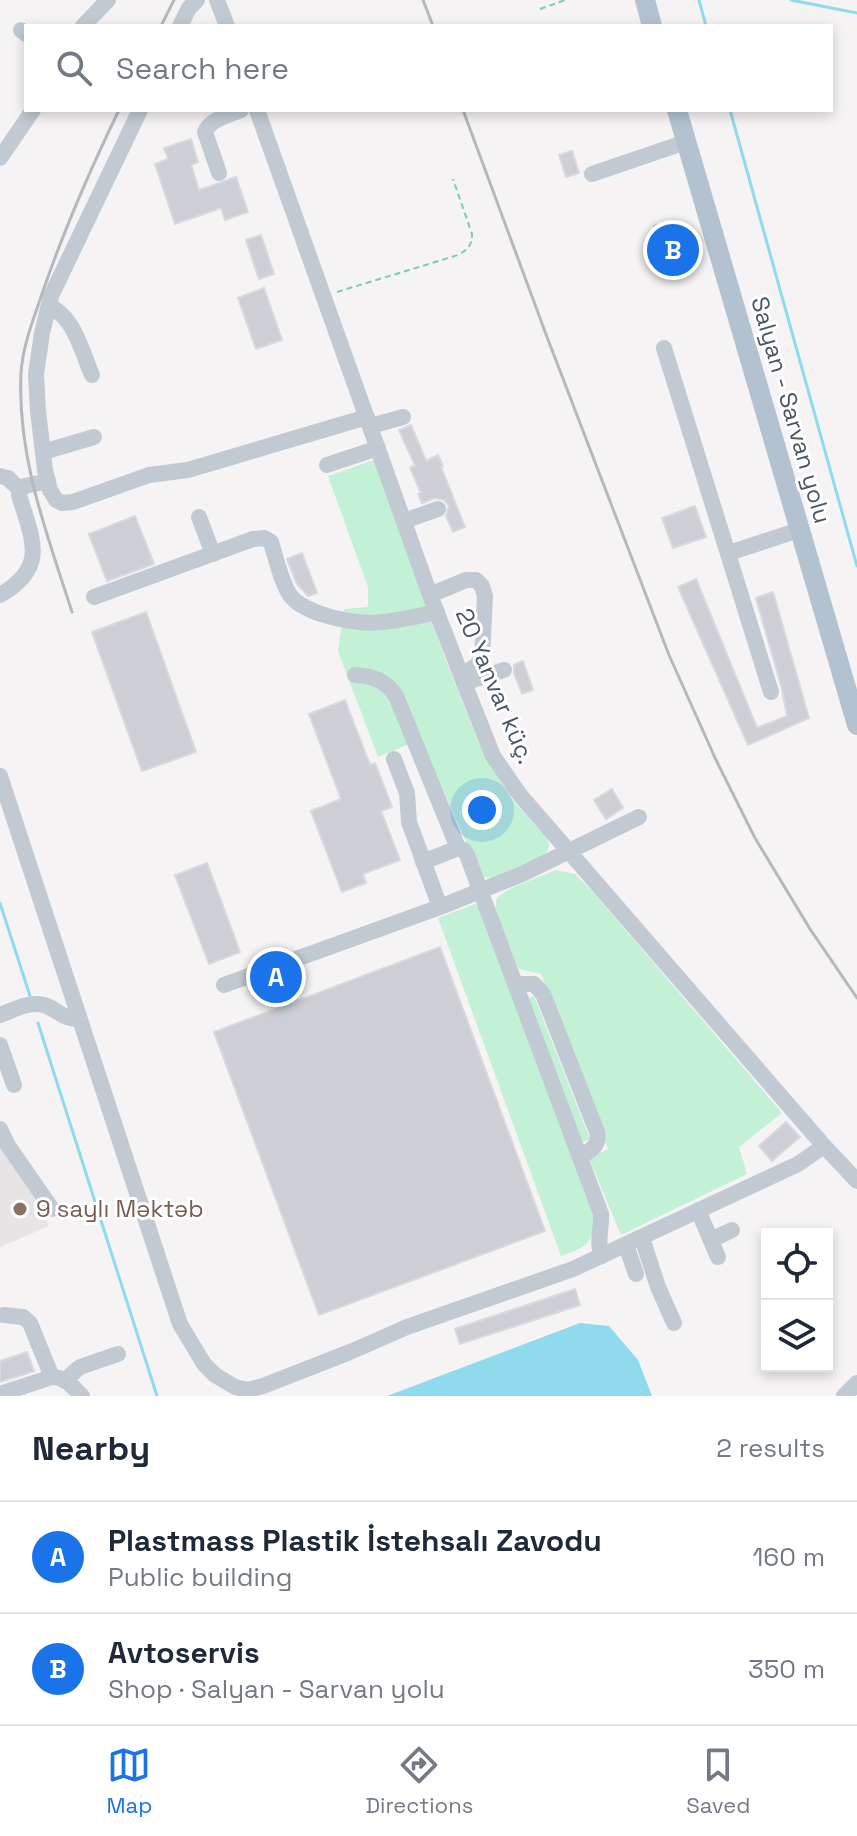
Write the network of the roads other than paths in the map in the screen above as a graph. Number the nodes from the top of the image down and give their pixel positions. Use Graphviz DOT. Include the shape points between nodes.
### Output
graph roads {
  1 [pos="197,0"];
  2 [pos="217,0"];
  3 [pos="645,0"];
  4 [pos="101,2"];
  5 [pos="84,24"];
  6 [pos="181,24"];
  7 [pos="226,24"];
  8 [pos="651,24"];
  9 [pos="32,112"];
  10 [pos="139,112"];
  11 [pos="236,112"];
  12 [pos="258,112"];
  13 [pos="678,112"];
  14 [pos="686,142"];
  15 [pos="0,158"];
  16 [pos="219,173"];
  17 [pos="592,174"];
  18 [pos="49,306"];
  19 [pos="664,348"];
  20 [pos="92,375"];
  21 [pos="403,417"];
  22 [pos="369,422"];
  23 [pos="94,437"];
  24 [pos="378,448"];
  25 [pos="43,452"];
  26 [pos="327,465"];
  27 [pos="0,476"];
  28 [pos="48,481"];
  29 [pos="20,490"];
  30 [pos="438,509"];
  31 [pos="199,517"];
  32 [pos="404,521"];
  33 [pos="799,530"];
  34 [pos="729,553"];
  35 [pos="213,554"];
  36 [pos="0,595"];
  37 [pos="430,595"];
  38 [pos="94,597"];
  39 [pos="437,612"];
  40 [pos="504,670"];
  41 [pos="355,675"];
  42 [pos="462,679"];
  43 [pos="771,692"];
  44 [pos="857,725"];
  45 [pos="394,759"];
  46 [pos="0,776"];
  47 [pos="639,817"];
  48 [pos="458,848"];
  49 [pos="569,852"];
  50 [pos="423,862"];
  51 [pos="481,891"];
  52 [pos="440,907"];
  53 [pos="516,984"];
  54 [pos="224,985"];
  55 [pos="0,1015"];
  56 [pos="79,1019"];
  57 [pos="0,1045"];
  58 [pos="14,1085"];
  59 [pos="0,1129"];
  60 [pos="824,1146"];
  61 [pos="580,1157"];
  62 [pos="857,1181"];
  63 [pos="52,1209"];
  64 [pos="698,1210"];
  65 [pos="732,1230"];
  66 [pos="711,1240"];
  67 [pos="634,1242"];
  68 [pos="602,1256"];
  69 [pos="718,1257"];
  70 [pos="636,1274"];
  71 [pos="4,1315"];
  72 [pos="674,1323"];
  73 [pos="118,1354"];
  74 [pos="59,1379"];
  75 [pos="857,1383"];
  76 [pos="34,1390"];
  77 [pos="245,1393"];
  78 [pos="0,1394"];
  79 [pos="82,1396"];
  80 [pos="844,1396"];
  1 -- 6 [label="street"];
  2 -- 7 [label="street"];
  3 -- 8 [label="main road"];
  4 -- 5 [label="street"];
  9 -- 15 [label="street"];
  10 -- 18 [label="street"];
  11 -- 16 [label="street" via="206,127"];
  12 -- 22 [label="street, 20 Yanvar küç."];
  13 -- 14 [label="main road, Salyan - Sarvan yolu"];
  14 -- 17 [label="street"];
  14 -- 33 [label="main road, Salyan - Sarvan yolu"];
  18 -- 20 [label="street" via="72,329"];
  18 -- 25 [label="street" via="36,374"];
  19 -- 34 [label="street"];
  21 -- 22 [label="street"];
  22 -- 24 [label="street, 20 Yanvar küç."];
  22 -- 28 [label="street" via="188,470 149,475 73,502 56,500"];
  23 -- 25 [label="street"];
  24 -- 26 [label="street"];
  24 -- 32 [label="street, 20 Yanvar küç."];
  25 -- 28 [label="street"];
  27 -- 29 [label="street"];
  28 -- 29 [label="street"];
  29 -- 36 [label="street" via="34,554 28,572"];
  30 -- 32 [label="street"];
  31 -- 35 [label="street"];
  32 -- 37 [label="street, 20 Yanvar küç."];
  33 -- 34 [label="street"];
  33 -- 44 [label="main road, Salyan - Sarvan yolu"];
  34 -- 43 [label="street"];
  35 -- 38 [label="street"];
  35 -- 39 [label="street" via="264,538 271,542 298,603 352,623"];
  37 -- 39 [label="street, 20 Yanvar küç."];
  37 -- 42 [label="street" via="466,580 482,586 482,659"];
  39 -- 42 [label="street, 20 Yanvar küç."];
  40 -- 42 [label="street"];
  41 -- 48 [label="street" via="378,679 396,696"];
  42 -- 49 [label="street, 20 Yanvar küç." via="506,778"];
  45 -- 50 [label="street"];
  46 -- 56 [label="street"];
  47 -- 49 [label="street"];
  48 -- 50 [label="street"];
  48 -- 51 [label="street" via="467,855"];
  49 -- 51 [label="street"];
  49 -- 60 [label="street, 20 Yanvar küç."];
  50 -- 52 [label="street"];
  51 -- 52 [label="street"];
  51 -- 53 [label="street"];
  52 -- 54 [label="street"];
  53 -- 61 [label="street"];
  53 -- 61 [label="street" via="534,984 543,994 597,1132 594,1148"];
  55 -- 56 [label="street" via="41,1004"];
  56 -- 77 [label="street" via="180,1324 204,1364"];
  57 -- 58 [label="street"];
  59 -- 63 [label="street"];
  60 -- 62 [label="street, 20 Yanvar küç."];
  60 -- 64 [label="street" via="798,1164"];
  61 -- 68 [label="street" via="601,1214"];
  64 -- 66 [label="street"];
  64 -- 67 [label="street"];
  65 -- 66 [label="street"];
  66 -- 69 [label="street"];
  67 -- 68 [label="street"];
  67 -- 70 [label="street"];
  67 -- 72 [label="street"];
  68 -- 77 [label="street"];
  71 -- 74 [label="street" via="30,1323"];
  73 -- 74 [label="street"];
  74 -- 76 [label="street"];
  74 -- 79 [label="street"];
  75 -- 80 [label="street"];
  76 -- 78 [label="street"];
}
